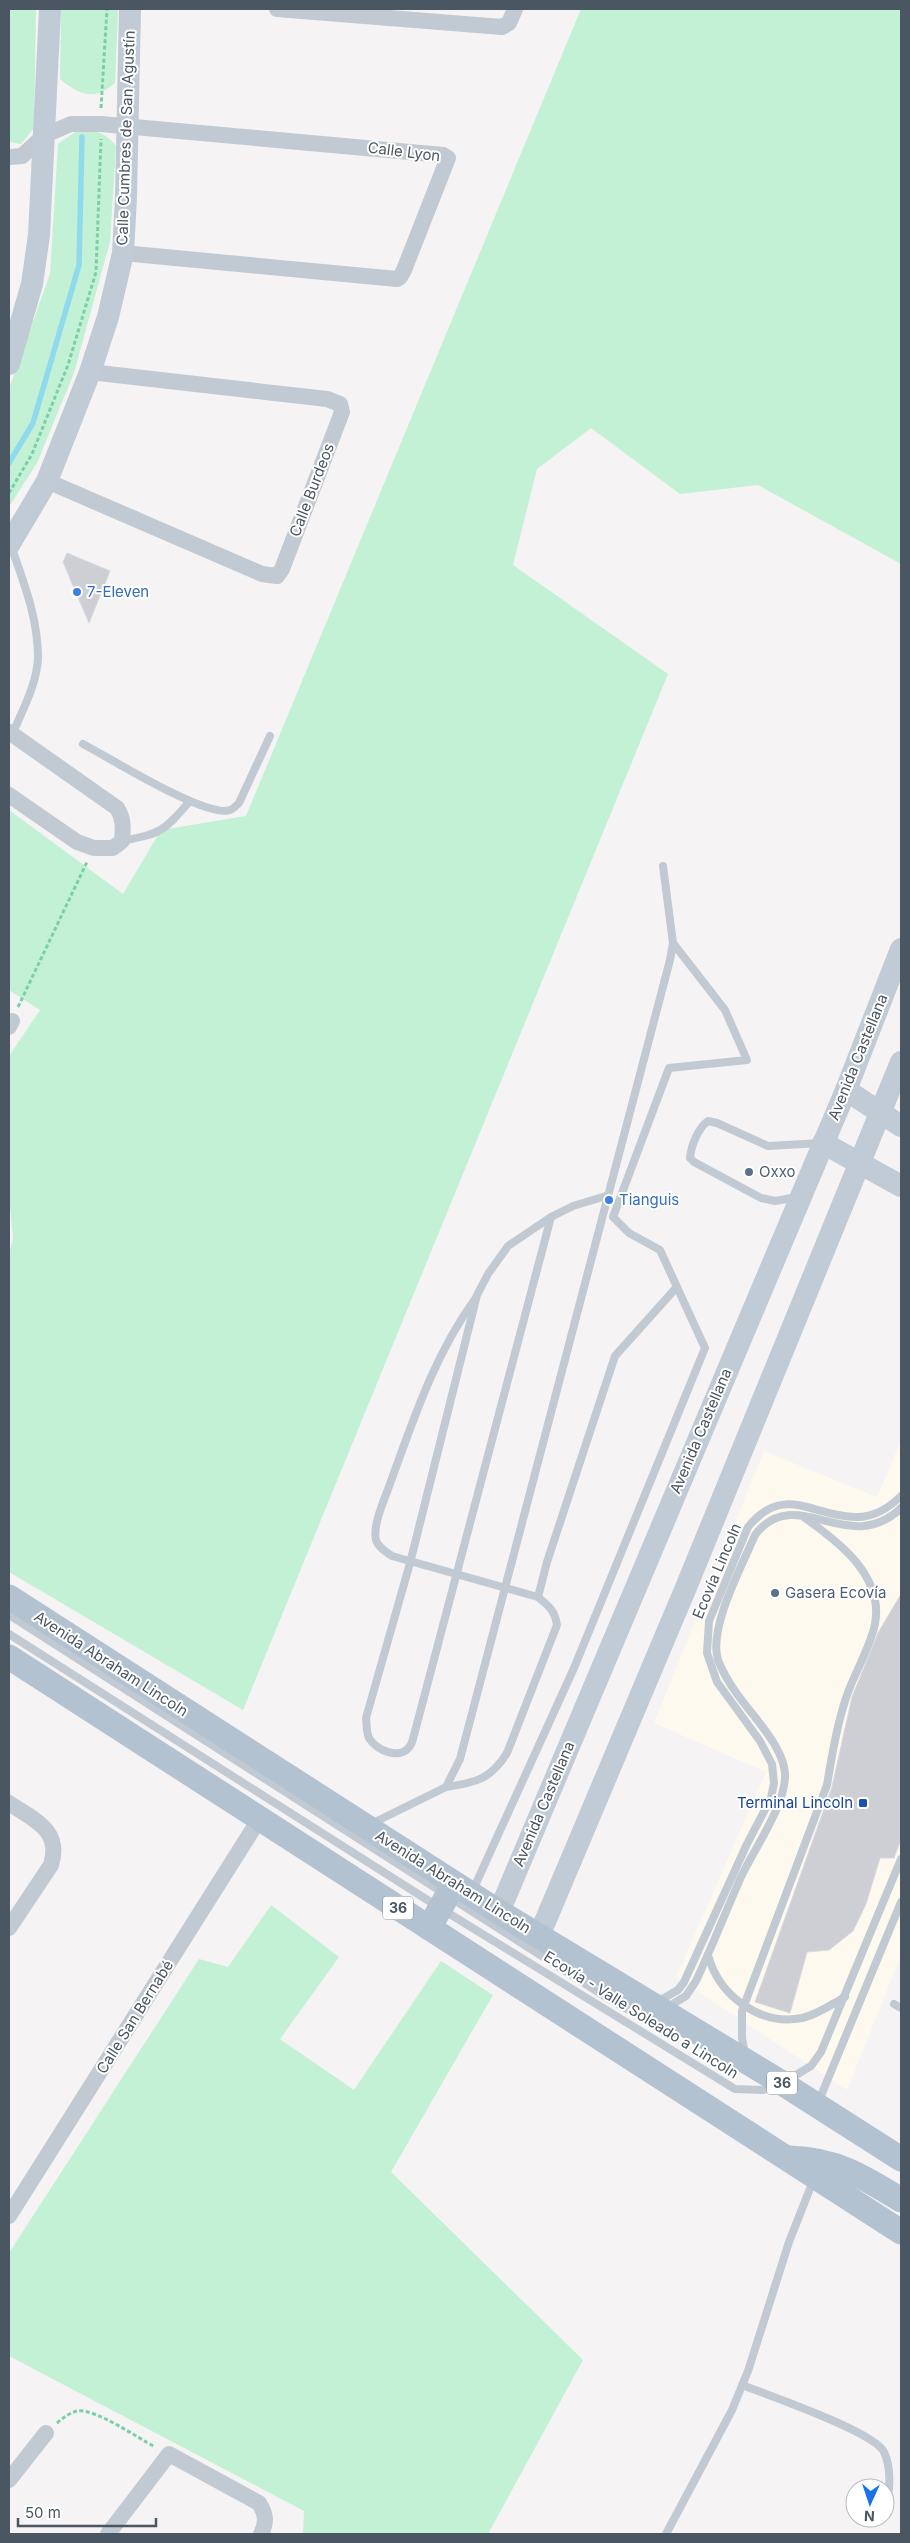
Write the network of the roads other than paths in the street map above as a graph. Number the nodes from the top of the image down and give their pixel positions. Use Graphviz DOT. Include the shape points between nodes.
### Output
graph roads {
  1 [pos="50,9"];
  2 [pos="130,9"];
  3 [pos="277,9"];
  4 [pos="514,9"];
  5 [pos="127,126"];
  6 [pos="45,135"];
  7 [pos="9,157"];
  8 [pos="123,253"];
  9 [pos="9,364"];
  10 [pos="90,372"];
  11 [pos="47,481"];
  12 [pos="9,544"];
  13 [pos="11,734"];
  14 [pos="270,736"];
  15 [pos="83,744"];
  16 [pos="9,795"];
  17 [pos="189,802"];
  18 [pos="122,841"];
  19 [pos="663,866"];
  20 [pos="673,943"];
  21 [pos="901,949"];
  22 [pos="901,1062"];
  23 [pos="846,1090"];
  24 [pos="881,1113"];
  25 [pos="901,1126"];
  26 [pos="823,1143"];
  27 [pos="859,1162"];
  28 [pos="901,1186"];
  29 [pos="606,1196"];
  30 [pos="800,1197"];
  31 [pos="550,1217"];
  32 [pos="676,1288"];
  33 [pos="477,1295"];
  34 [pos="901,1496"];
  35 [pos="784,1506"];
  36 [pos="901,1508"];
  37 [pos="801,1515"];
  38 [pos="410,1563"];
  39 [pos="455,1575"];
  40 [pos="505,1587"];
  41 [pos="9,1597"];
  42 [pos="538,1597"];
  43 [pos="9,1615"];
  44 [pos="9,1634"];
  45 [pos="9,1657"];
  46 [pos="446,1787"];
  47 [pos="9,1803"];
  48 [pos="260,1818"];
  49 [pos="365,1827"];
  50 [pos="901,1859"];
  51 [pos="449,1902"];
  52 [pos="901,1902"];
  53 [pos="499,1912"];
  54 [pos="9,1928"];
  55 [pos="539,1936"];
  56 [pos="708,1955"];
  57 [pos="845,1997"];
  58 [pos="744,2005"];
  59 [pos="656,2006"];
  60 [pos="746,2062"];
  61 [pos="782,2083"];
  62 [pos="817,2105"];
  63 [pos="787,2158"];
  64 [pos="901,2159"];
  65 [pos="815,2176"];
  66 [pos="901,2200"];
  67 [pos="9,2216"];
  68 [pos="901,2232"];
  69 [pos="742,2385"];
  70 [pos="46,2433"];
  71 [pos="889,2478"];
  72 [pos="9,2480"];
  73 [pos="108,2534"];
  74 [pos="261,2534"];
  75 [pos="666,2534"];
  1 -- 6 [label="street"];
  2 -- 5 [label="street, Calle Cumbres de San Agustín"];
  3 -- 4 [label="street" via="502,27 509,23"];
  5 -- 6 [label="street, Calle Lyon" via="71,124"];
  5 -- 8 [label="street, Calle Cumbres de San Agustín"];
  5 -- 8 [label="street, Calle Lyon" via="448,158 404,270 397,279"];
  6 -- 7 [label="street, Calle Lyon" via="22,156"];
  6 -- 9 [label="street" via="39,235 32,284"];
  8 -- 10 [label="street, Calle Cumbres de San Agustín" via="108,317"];
  10 -- 11 [label="street, Calle Cumbres de San Agustín"];
  10 -- 11 [label="street, Calle Burdeos" via="327,399 340,404 342,412 277,576 262,574"];
  11 -- 12 [label="street, Calle Cumbres de San Agustín"];
  12 -- 13 [label="lane" via="33,608 38,659 30,691"];
  13 -- 18 [label="street" via="117,808 124,828"];
  14 -- 17 [label="lane" via="239,803 230,810 217,810"];
  15 -- 17 [label="lane"];
  16 -- 18 [label="street" via="77,842 94,848 113,848"];
  17 -- 18 [label="lane" via="156,834"];
  19 -- 20 [label="lane"];
  20 -- 29 [label="lane"];
  20 -- 32 [label="lane" via="725,1010 747,1060 669,1068 613,1217 629,1233 660,1250"];
  21 -- 23 [label="street, Avenida Castellana"];
  22 -- 24 [label="street"];
  23 -- 24 [label="street"];
  23 -- 26 [label="street, Avenida Castellana"];
  24 -- 25 [label="street"];
  24 -- 27 [label="street"];
  26 -- 27 [label="street"];
  26 -- 30 [label="street, Avenida Castellana"];
  26 -- 30 [label="lane" via="768,1146 708,1121 691,1150 690,1158 694,1162 761,1198 782,1201"];
  27 -- 28 [label="street"];
  27 -- 55 [label="street" via="687,1585"];
  29 -- 31 [label="lane"];
  29 -- 40 [label="lane"];
  30 -- 53 [label="street, Avenida Castellana"];
  31 -- 33 [label="lane" via="508,1246"];
  31 -- 39 [label="lane"];
  32 -- 42 [label="lane" via="615,1356"];
  32 -- 51 [label="lane" via="704,1348 574,1668"];
  33 -- 38 [label="lane"];
  33 -- 38 [label="lane" via="460,1318 424,1390 379,1516 376,1540 392,1556"];
  34 -- 35 [label="lane, Ecovía Lincoln" via="878,1512 858,1517 803,1505"];
  35 -- 37 [label="lane"];
  35 -- 59 [label="lane, Ecovía Lincoln" via="765,1510 748,1528 707,1630 707,1652 717,1682 760,1741 772,1764 772,1798 747,1844 684,1982"];
  36 -- 37 [label="lane" via="883,1521 850,1527"];
  37 -- 56 [label="lane" via="784,1514 762,1524 719,1621 716,1645 726,1678 772,1740 785,1772 778,1808 742,1874"];
  37 -- 58 [label="lane" via="832,1537 864,1572 873,1593 875,1625 847,1697 832,1751 827,1785"];
  38 -- 39 [label="lane"];
  38 -- 39 [label="lane" via="366,1718 368,1736 377,1747 388,1752 401,1753 410,1747"];
  39 -- 40 [label="lane"];
  40 -- 42 [label="lane"];
  40 -- 46 [label="lane" via="460,1759"];
  41 -- 49 [label="main road, Avenida Abraham Lincoln / 36"];
  42 -- 46 [label="lane" via="551,1607 557,1625 507,1753 498,1768 486,1777"];
  43 -- 51 [label="lane"];
  44 -- 51 [label="lane, Ecovía - Valle Soleado a Lincoln"];
  45 -- 48 [label="main road, 36"];
  46 -- 49 [label="lane"];
  47 -- 54 [label="street" via="41,1824 54,1842 51,1865"];
  48 -- 51 [label="main road, 36"];
  48 -- 67 [label="street, Calle San Bernabé"];
  49 -- 51 [label="main road, Avenida Abraham Lincoln / 36"];
  50 -- 57 [label="lane, Ecovía - Valle Soleado a Lincoln"];
  51 -- 53 [label="main road, Avenida Abraham Lincoln / 36"];
  51 -- 59 [label="lane" via="634,2013 648,2014"];
  51 -- 61 [label="lane, Ecovía - Valle Soleado a Lincoln" via="735,2089 763,2090"];
  51 -- 63 [label="main road, 36"];
  52 -- 62 [label="lane"];
  53 -- 55 [label="main road, Avenida Abraham Lincoln / 36"];
  55 -- 59 [label="main road, Avenida Abraham Lincoln / 36"];
  56 -- 58 [label="lane" via="712,1972 726,1991"];
  56 -- 59 [label="lane" via="686,1996 672,2006"];
  57 -- 58 [label="lane" via="805,2017 787,2020 771,2018"];
  57 -- 61 [label="lane, Ecovía - Valle Soleado a Lincoln" via="816,2060"];
  58 -- 60 [label="lane" via="742,2038"];
  59 -- 60 [label="main road, Avenida Abraham Lincoln / 36"];
  60 -- 61 [label="main road, Avenida Abraham Lincoln / 36"];
  61 -- 62 [label="main road, Avenida Abraham Lincoln / 36"];
  62 -- 64 [label="main road, Avenida Abraham Lincoln / 36"];
  63 -- 65 [label="main road, 36"];
  63 -- 66 [label="main road" via="832,2163"];
  65 -- 68 [label="main road, 36"];
  65 -- 69 [label="lane" via="789,2242"];
  69 -- 71 [label="lane" via="878,2443 888,2464"];
  69 -- 75 [label="lane"];
  70 -- 72 [label="street"];
  73 -- 74 [label="street" via="169,2454 259,2502 266,2519"];
}
